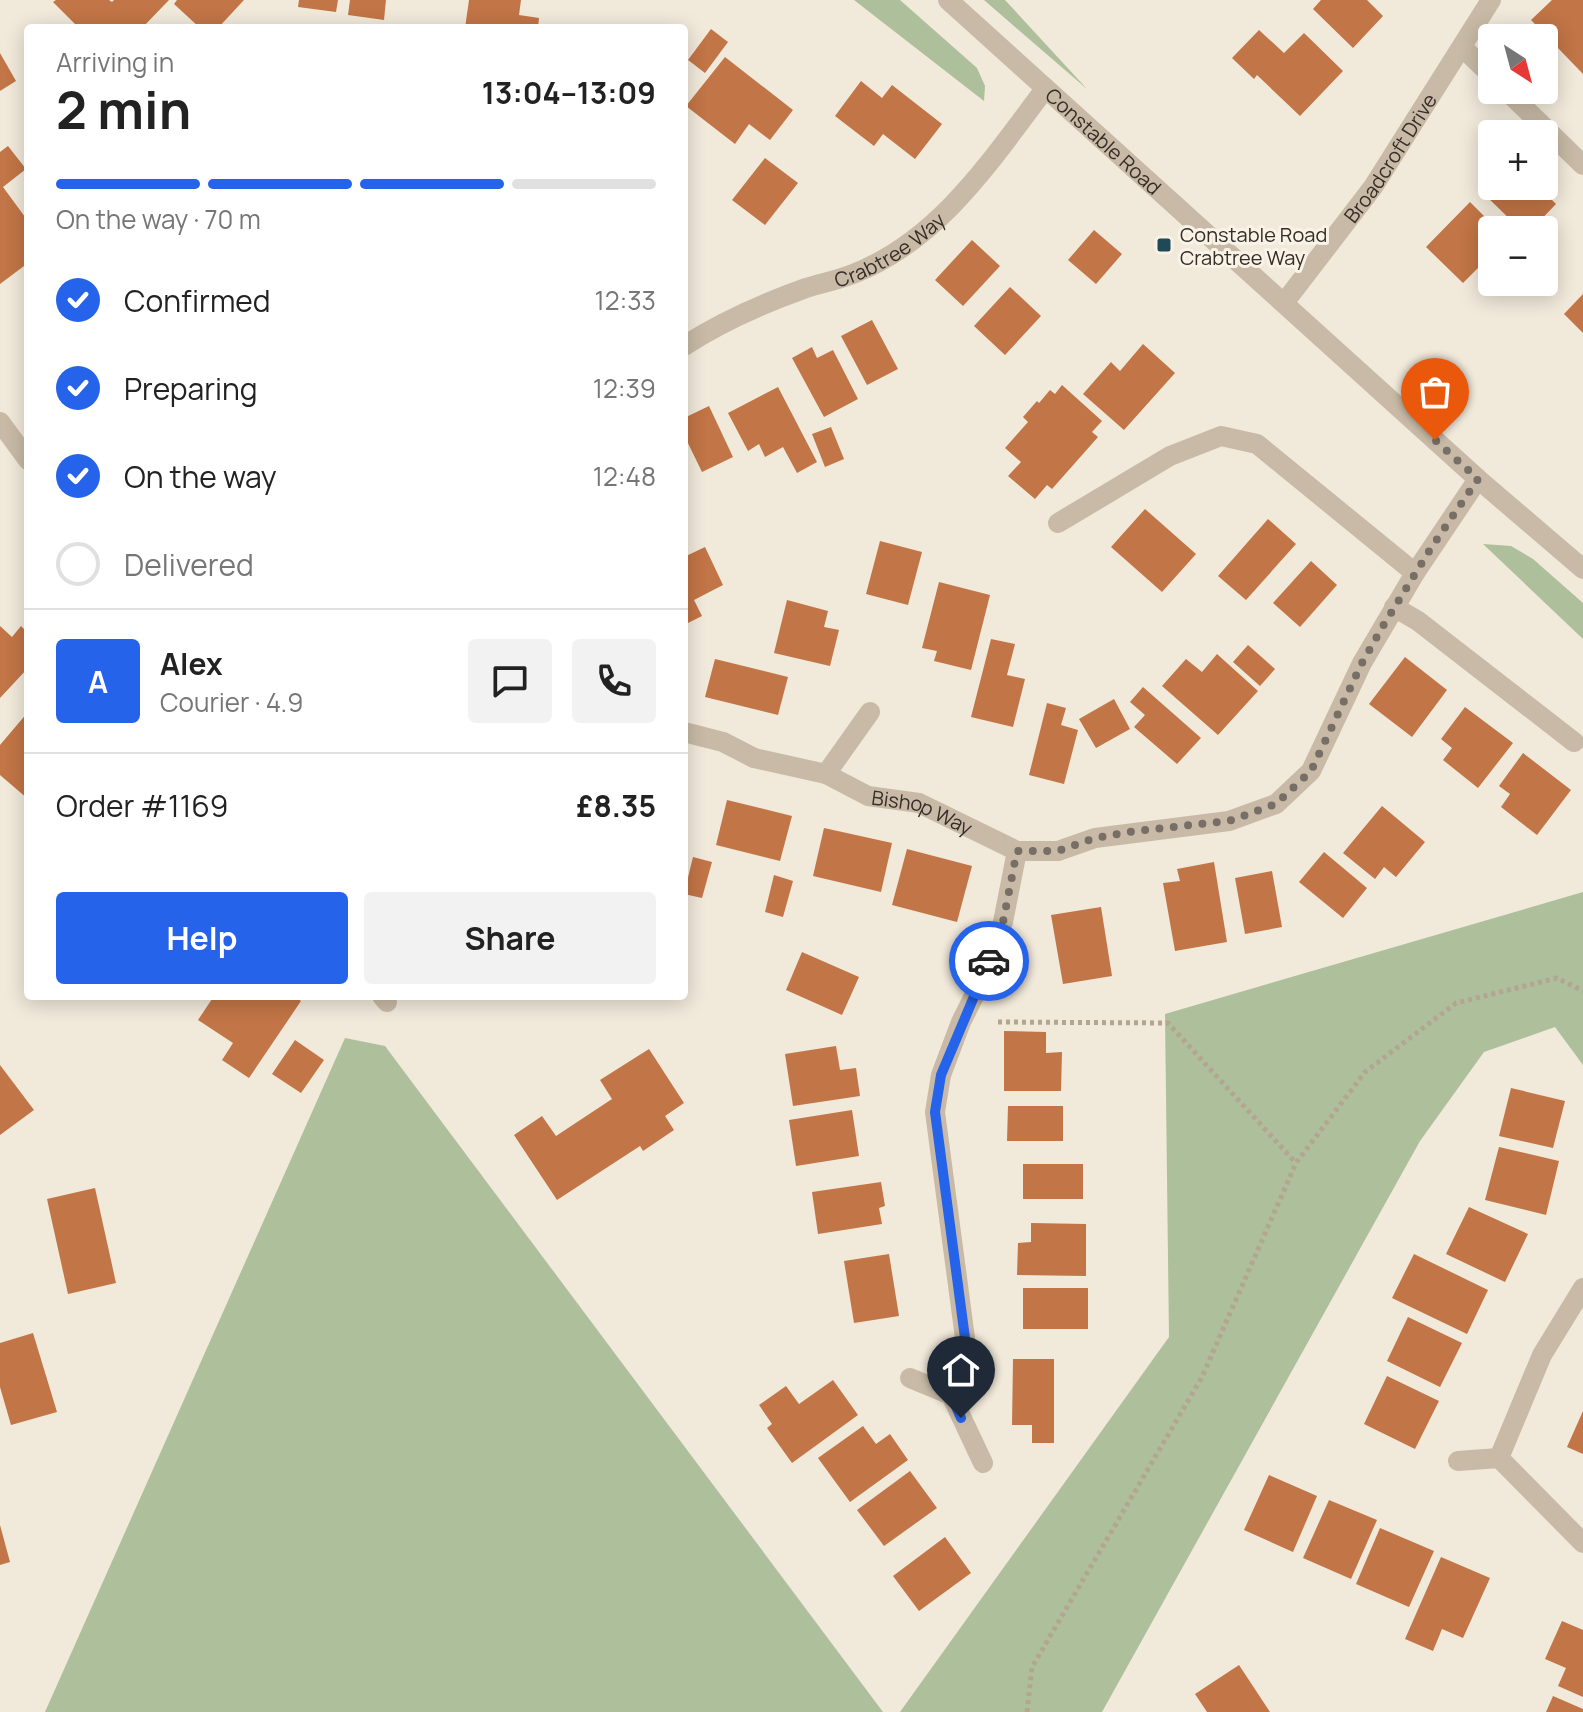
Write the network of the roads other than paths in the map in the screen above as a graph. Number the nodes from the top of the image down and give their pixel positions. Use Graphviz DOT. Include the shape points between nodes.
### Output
graph roads {
  1 [pos="948,0"];
  2 [pos="1491,0"];
  3 [pos="1462,47"];
  4 [pos="1478,62"];
  5 [pos="1045,89"];
  6 [pos="1520,104"];
  7 [pos="1583,165"];
  8 [pos="1284,303"];
  9 [pos="688,343"];
  10 [pos="0,422"];
  11 [pos="24,455"];
  12 [pos="1478,479"];
  13 [pos="1058,523"];
  14 [pos="1583,569"];
  15 [pos="1415,573"];
  16 [pos="1394,607"];
  17 [pos="870,712"];
  18 [pos="688,733"];
  19 [pos="1574,742"];
  20 [pos="826,774"];
  21 [pos="1017,851"];
  22 [pos="1583,1288"];
  23 [pos="910,1378"];
  24 [pos="951,1395"];
  25 [pos="1499,1458"];
  26 [pos="1458,1461"];
  27 [pos="983,1463"];
  28 [pos="1583,1543"];
  1 -- 5 [label="street, Constable Road"];
  2 -- 3 [label="street, Broadcroft Drive"];
  3 -- 4 [label="street"];
  3 -- 8 [label="street, Broadcroft Drive" via="1373,187"];
  5 -- 8 [label="street, Constable Road"];
  5 -- 9 [label="street, Crabtree Way" via="942,218 901,249"];
  6 -- 7 [label="street"];
  8 -- 12 [label="street, Constable Road"];
  10 -- 11 [label="street"];
  12 -- 14 [label="street, Constable Road"];
  12 -- 15 [label="street, Bishop Way"];
  13 -- 15 [label="street" via="1170,456 1221,436 1257,444"];
  15 -- 16 [label="street, Bishop Way"];
  16 -- 19 [label="street"];
  16 -- 21 [label="street, Bishop Way" via="1311,771 1276,804 1229,821 1095,838 1058,851"];
  17 -- 20 [label="street"];
  18 -- 20 [label="street, Bishop Way" via="754,758"];
  20 -- 21 [label="street, Bishop Way" via="868,796 919,803"];
  21 -- 24 [label="street" via="1003,922 941,1075 935,1112 965,1338"];
  22 -- 25 [label="street" via="1542,1355"];
  23 -- 24 [label="street"];
  24 -- 27 [label="street"];
  25 -- 26 [label="street"];
  25 -- 28 [label="street"];
}
